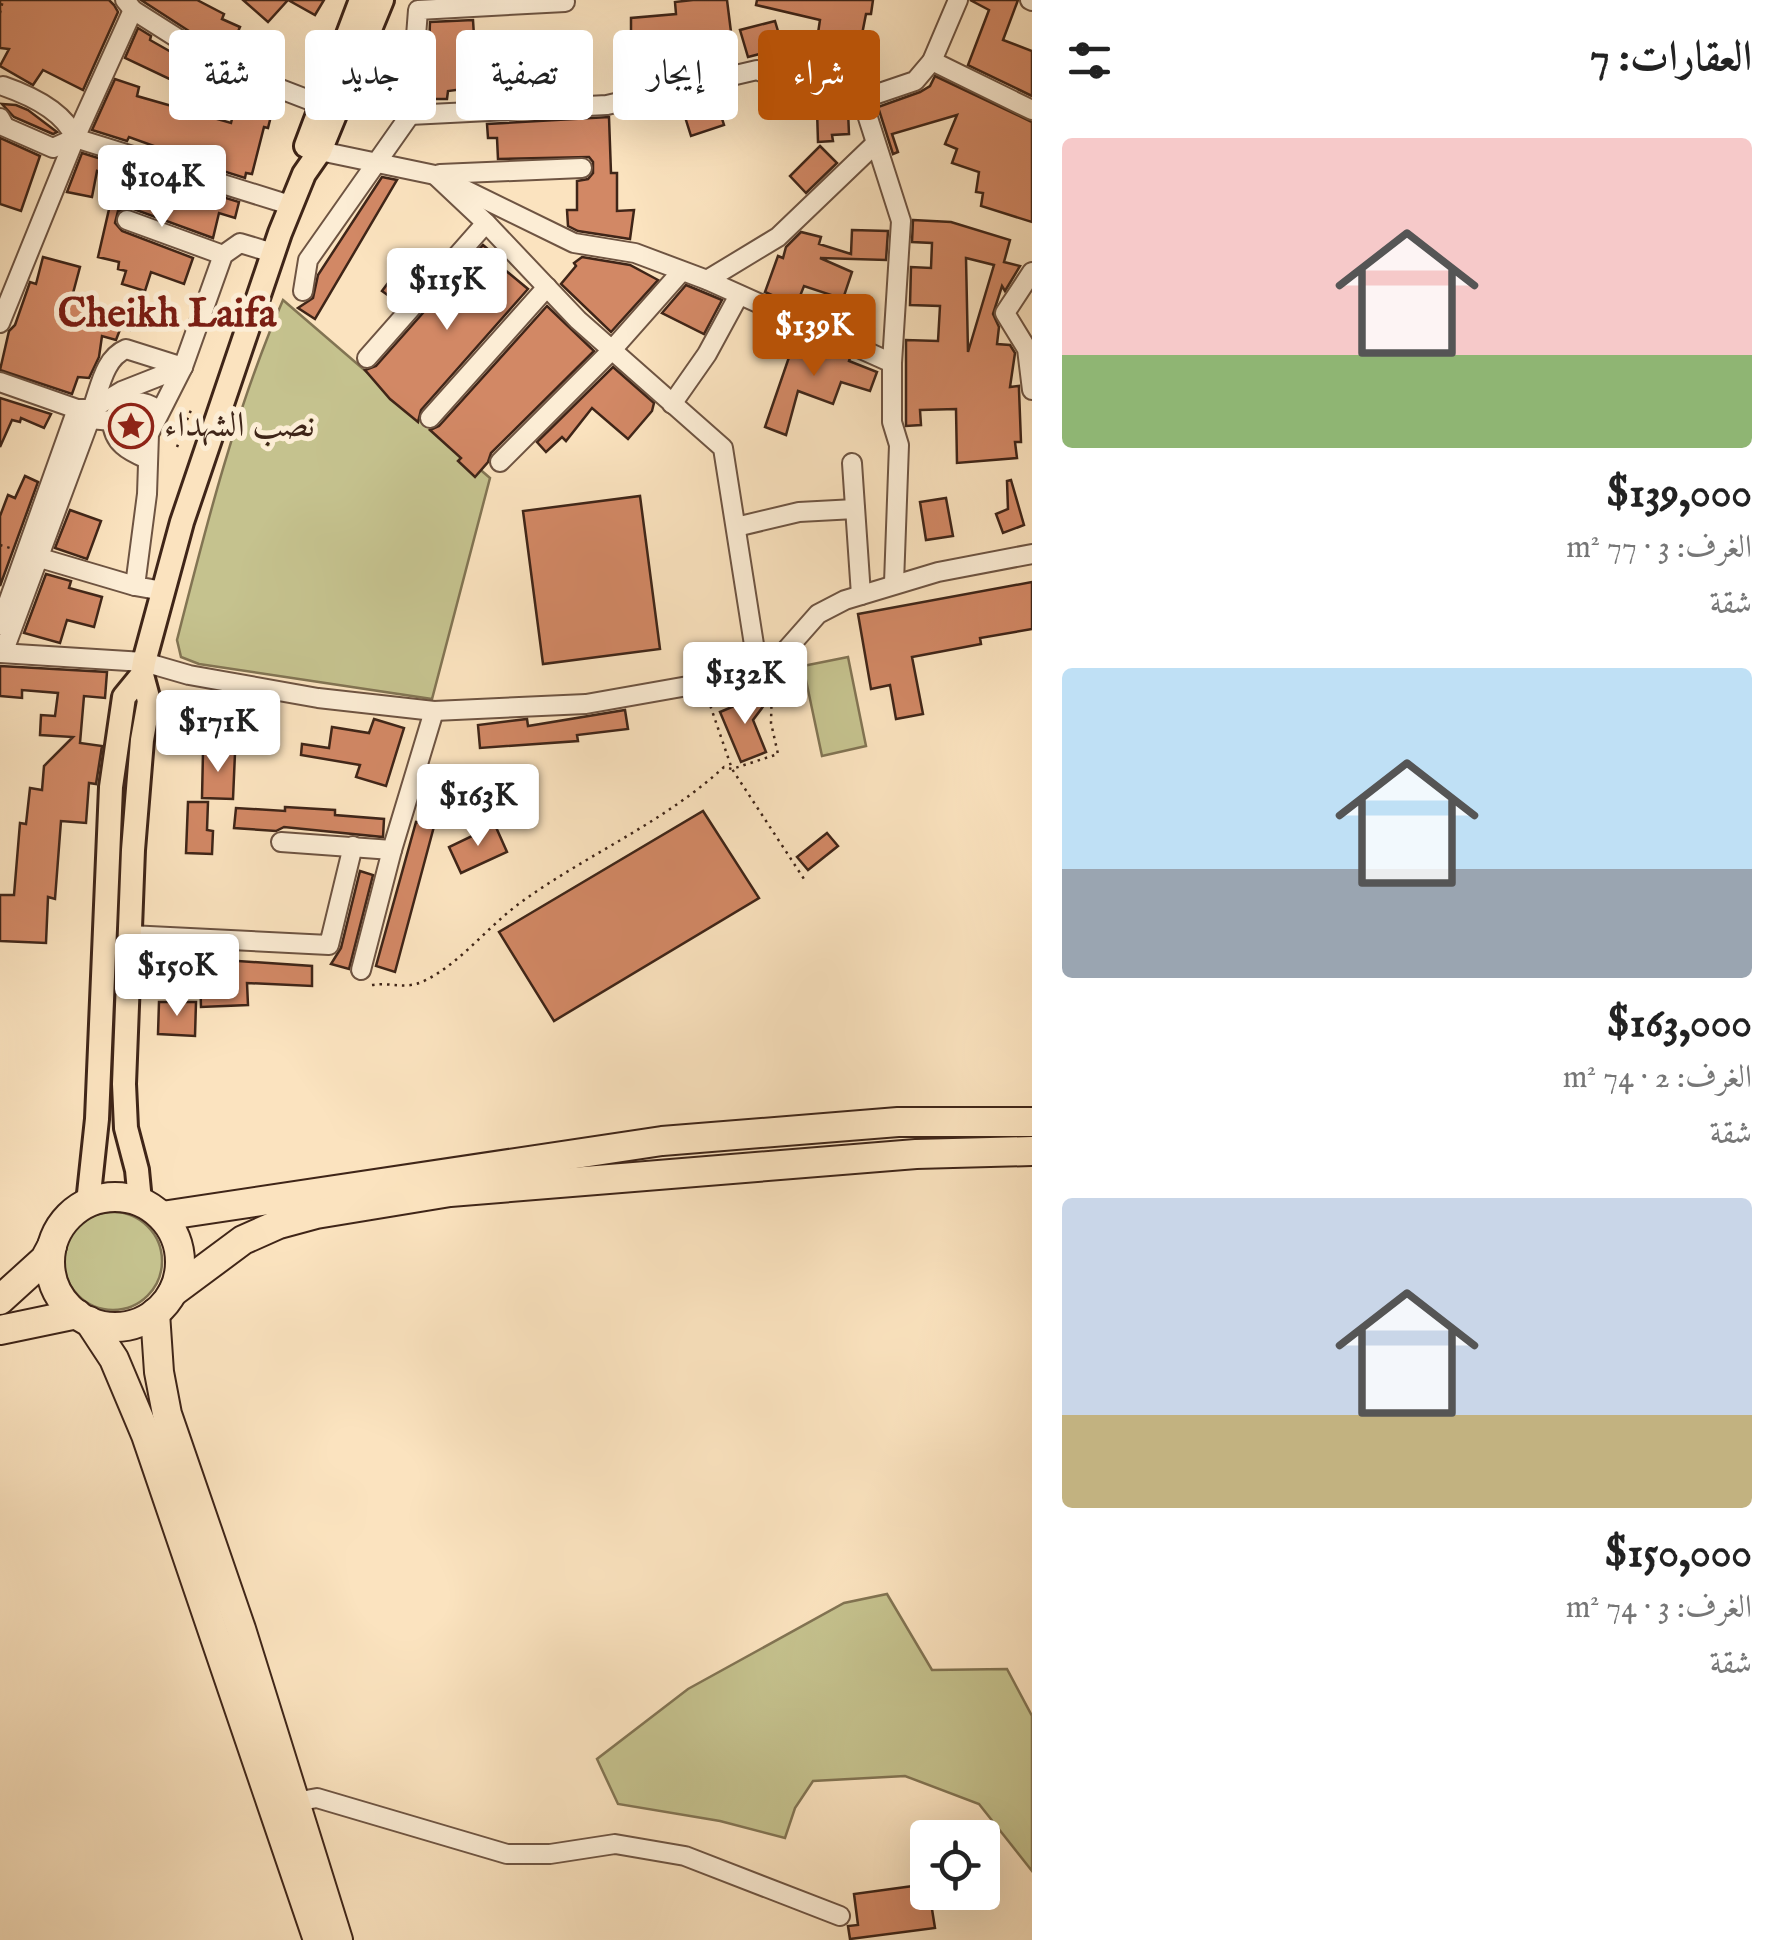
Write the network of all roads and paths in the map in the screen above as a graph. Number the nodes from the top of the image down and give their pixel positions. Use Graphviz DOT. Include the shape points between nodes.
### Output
graph roads {
  1 [pos="3,0"];
  2 [pos="361,0"];
  3 [pos="382,0"];
  4 [pos="958,0"];
  5 [pos="564,2"];
  6 [pos="131,4"];
  7 [pos="0,13"];
  8 [pos="350,30"];
  9 [pos="416,30"];
  10 [pos="932,61"];
  11 [pos="758,70"];
  12 [pos="1,86"];
  13 [pos="880,94"];
  14 [pos="305,98"];
  15 [pos="1032,110"];
  16 [pos="436,114"];
  17 [pos="0,118"];
  18 [pos="316,120"];
  19 [pos="406,120"];
  20 [pos="867,120"];
  21 [pos="75,138"];
  22 [pos="874,145"];
  23 [pos="320,151"];
  24 [pos="374,161"];
  25 [pos="582,168"];
  26 [pos="304,174"];
  27 [pos="435,174"];
  28 [pos="290,205"];
  29 [pos="127,220"];
  30 [pos="486,223"];
  31 [pos="273,252"];
  32 [pos="224,254"];
  33 [pos="681,272"];
  34 [pos="1032,272"];
  35 [pos="707,280"];
  36 [pos="546,287"];
  37 [pos="303,291"];
  38 [pos="739,295"];
  39 [pos="0,323"];
  40 [pos="611,352"];
  41 [pos="366,358"];
  42 [pos="892,362"];
  43 [pos="183,367"];
  44 [pos="0,382"];
  45 [pos="1032,390"];
  46 [pos="672,404"];
  47 [pos="160,410"];
  48 [pos="191,410"];
  49 [pos="86,412"];
  50 [pos="430,418"];
  51 [pos="187,420"];
  52 [pos="112,421"];
  53 [pos="182,437"];
  54 [pos="177,447"];
  55 [pos="147,459"];
  56 [pos="500,462"];
  57 [pos="852,463"];
  58 [pos="855,509"];
  59 [pos="736,527"];
  60 [pos="1032,554"];
  61 [pos="32,555"];
  62 [pos="894,583"];
  63 [pos="135,586"];
  64 [pos="163,591"];
  65 [pos="861,595"];
  66 [pos="0,625"];
  67 [pos="2,653"];
  68 [pos="143,668"];
  69 [pos="765,668"];
  70 [pos="704,684"];
  71 [pos="434,711"];
  72 [pos="732,769"];
  73 [pos="281,842"];
  74 [pos="353,846"];
  75 [pos="392,850"];
  76 [pos="804,879"];
  77 [pos="130,935"];
  78 [pos="361,970"];
  79 [pos="1032,1122"];
  80 [pos="1032,1152"];
  81 [pos="88,1203"];
  82 [pos="151,1209"];
  83 [pos="52,1246"];
  84 [pos="0,1300"];
  85 [pos="164,1303"];
  86 [pos="83,1318"];
  87 [pos="0,1330"];
  88 [pos="295,1802"];
  89 [pos="840,1916"];
  90 [pos="318,1940"];
  91 [pos="338,1940"];
  1 -- 7 [label="path"];
  2 -- 8 [label="main road"];
  3 -- 23 [label="main road"];
  4 -- 10 [label="street"];
  5 -- 9 [label="street" via="418,10"];
  6 -- 14 [label="street" via="224,66"];
  6 -- 21 [label="street"];
  10 -- 13 [label="street" via="915,81"];
  10 -- 15 [label="street"];
  11 -- 16 [label="street" via="606,106"];
  12 -- 21 [label="street" via="28,94 70,126"];
  17 -- 21 [label="street" via="5,127 53,148"];
  18 -- 26 [label="main road"];
  19 -- 24 [label="street"];
  20 -- 22 [label="street"];
  21 -- 28 [label="street"];
  21 -- 39 [label="street"];
  22 -- 35 [label="street" via="778,237"];
  22 -- 42 [label="street" via="901,221"];
  23 -- 24 [label="street"];
  23 -- 26 [label="main road"];
  24 -- 27 [label="street"];
  24 -- 37 [label="street" via="308,260"];
  25 -- 27 [label="street"];
  26 -- 28 [label="main road"];
  27 -- 30 [label="street"];
  27 -- 33 [label="street" via="574,243 635,253"];
  28 -- 31 [label="main road"];
  29 -- 32 [label="street"];
  30 -- 36 [label="street"];
  30 -- 41 [label="street"];
  31 -- 32 [label="street" via="240,243"];
  31 -- 64 [label="main road"];
  32 -- 43 [label="street"];
  33 -- 35 [label="street"];
  33 -- 40 [label="street"];
  34 -- 45 [label="street" via="1005,313 1026,349"];
  35 -- 38 [label="street"];
  36 -- 40 [label="street"];
  36 -- 50 [label="street"];
  38 -- 42 [label="street"];
  38 -- 46 [label="street"];
  40 -- 46 [label="street"];
  40 -- 56 [label="street"];
  42 -- 62 [label="street" via="892,422 899,445"];
  43 -- 47 [label="street"];
  43 -- 49 [label="street"];
  43 -- 49 [label="street" via="126,349 116,353"];
  44 -- 49 [label="street"];
  46 -- 59 [label="street" via="723,448"];
  47 -- 52 [label="street" via="146,401 130,402"];
  47 -- 55 [label="street"];
  48 -- 51 [label="path"];
  49 -- 52 [label="street"];
  49 -- 61 [label="street"];
  52 -- 55 [label="street" via="119,444"];
  53 -- 54 [label="path"];
  55 -- 63 [label="street"];
  57 -- 58 [label="street"];
  58 -- 59 [label="street" via="799,512"];
  58 -- 65 [label="street"];
  59 -- 69 [label="street"];
  60 -- 62 [label="street"];
  61 -- 63 [label="street"];
  61 -- 66 [label="street"];
  61 -- 67 [label="street"];
  62 -- 65 [label="street"];
  63 -- 64 [label="street"];
  64 -- 68 [label="main road"];
  65 -- 69 [label="street" via="818,614"];
  67 -- 68 [label="street"];
  68 -- 71 [label="street"];
  68 -- 77 [label="main road" via="149,701"];
  68 -- 81 [label="main road" via="124,697 112,788"];
  69 -- 70 [label="street"];
  69 -- 72 [label="path" via="778,754"];
  70 -- 71 [label="street" via="586,704"];
  70 -- 72 [label="path"];
  71 -- 75 [label="street"];
  72 -- 76 [label="path"];
  72 -- 78 [label="path" via="724,767 680,804 519,904 426,980 399,988 368,985"];
  73 -- 74 [label="street"];
  74 -- 75 [label="street"];
  74 -- 77 [label="street" via="329,945"];
  75 -- 78 [label="street"];
  77 -- 82 [label="main road" via="126,1128"];
  79 -- 82 [label="highway" via="898,1122 662,1141"];
  80 -- 85 [label="highway" via="916,1154 450,1192 316,1214 243,1240"];
  81 -- 82 [label="highway" via="114,1196"];
  81 -- 83 [label="highway" via="61,1225"];
  82 -- 85 [label="highway" via="180,1252 178,1280"];
  83 -- 84 [label="highway"];
  83 -- 86 [label="highway" via="54,1283"];
  85 -- 86 [label="highway" via="130,1325"];
  85 -- 88 [label="highway" via="158,1372 166,1414"];
  86 -- 87 [label="highway"];
  86 -- 90 [label="highway" via="114,1359 146,1435"];
  88 -- 89 [label="street" via="317,1798 507,1854 615,1844 685,1856"];
  88 -- 91 [label="highway"];
}
